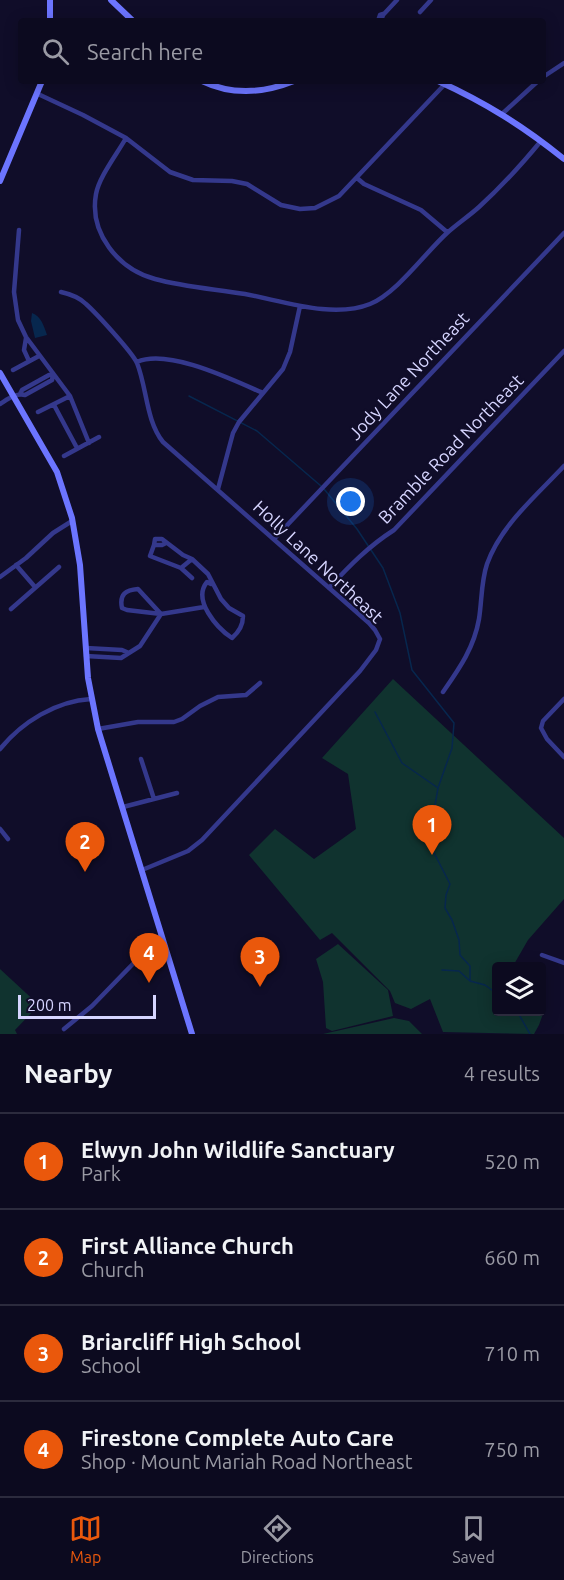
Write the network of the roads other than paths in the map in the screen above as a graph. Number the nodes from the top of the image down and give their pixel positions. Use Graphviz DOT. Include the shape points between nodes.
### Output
graph roads {
  1 [pos="50,0"];
  2 [pos="111,0"];
  3 [pos="397,0"];
  4 [pos="431,0"];
  5 [pos="420,12"];
  6 [pos="50,18"];
  7 [pos="130,18"];
  8 [pos="384,18"];
  9 [pos="564,63"];
  10 [pos="546,75"];
  11 [pos="41,84"];
  12 [pos="211,84"];
  13 [pos="285,84"];
  14 [pos="440,84"];
  15 [pos="447,84"];
  16 [pos="535,84"];
  17 [pos="38,94"];
  18 [pos="502,114"];
  19 [pos="126,138"];
  20 [pos="542,141"];
  21 [pos="564,159"];
  22 [pos="357,178"];
  23 [pos="0,181"];
  24 [pos="19,230"];
  25 [pos="447,232"];
  26 [pos="564,232"];
  27 [pos="61,292"];
  28 [pos="300,306"];
  29 [pos="26,337"];
  30 [pos="564,351"];
  31 [pos="39,356"];
  32 [pos="29,361"];
  33 [pos="137,362"];
  34 [pos="13,370"];
  35 [pos="0,373"];
  36 [pos="53,375"];
  37 [pos="263,393"];
  38 [pos="12,396"];
  39 [pos="70,396"];
  40 [pos="0,404"];
  41 [pos="54,405"];
  42 [pos="38,412"];
  43 [pos="99,437"];
  44 [pos="89,443"];
  45 [pos="77,448"];
  46 [pos="64,456"];
  47 [pos="564,466"];
  48 [pos="218,489"];
  49 [pos="72,521"];
  50 [pos="274,539"];
  51 [pos="192,559"];
  52 [pos="16,565"];
  53 [pos="59,567"];
  54 [pos="181,568"];
  55 [pos="0,577"];
  56 [pos="192,578"];
  57 [pos="211,584"];
  58 [pos="35,587"];
  59 [pos="329,588"];
  60 [pos="204,607"];
  61 [pos="11,609"];
  62 [pos="161,614"];
  63 [pos="86,648"];
  64 [pos="129,653"];
  65 [pos="86,656"];
  66 [pos="260,683"];
  67 [pos="443,692"];
  68 [pos="564,696"];
  69 [pos="91,699"];
  70 [pos="98,729"];
  71 [pos="0,749"];
  72 [pos="564,757"];
  73 [pos="141,759"];
  74 [pos="177,794"];
  75 [pos="154,799"];
  76 [pos="123,807"];
  77 [pos="0,829"];
  78 [pos="8,839"];
  79 [pos="142,870"];
  80 [pos="160,936"];
  81 [pos="542,955"];
  82 [pos="564,963"];
  83 [pos="64,1029"];
  84 [pos="192,1034"];
  1 -- 6 [label="main road"];
  2 -- 7 [label="main road"];
  3 -- 8 [label="street"];
  4 -- 5 [label="street"];
  9 -- 10 [label="street"];
  11 -- 17 [label="main road"];
  12 -- 13 [label="main road" via="246,92"];
  14 -- 22 [label="street"];
  15 -- 18 [label="main road"];
  16 -- 18 [label="street"];
  17 -- 19 [label="street"];
  17 -- 23 [label="main road"];
  18 -- 20 [label="main road"];
  19 -- 22 [label="street" via="170,172 193,180 247,184 281,205 300,209 328,203"];
  19 -- 28 [label="street" via="96,192 94,215 104,242 116,255 154,279"];
  20 -- 21 [label="main road"];
  20 -- 25 [label="street" via="477,209"];
  22 -- 25 [label="street" via="421,210"];
  24 -- 29 [label="street" via="14,292 18,320"];
  25 -- 28 [label="street" via="391,290 372,303 352,309"];
  26 -- 50 [label="street, Jody Lane Northeast"];
  27 -- 33 [label="street" via="86,303"];
  28 -- 37 [label="street" via="283,369"];
  29 -- 31 [label="street"];
  29 -- 32 [label="street" via="24,350"];
  30 -- 59 [label="street, Bramble Road Northeast" via="394,530 372,544"];
  31 -- 32 [label="street"];
  31 -- 36 [label="street"];
  32 -- 34 [label="street"];
  33 -- 37 [label="street" via="160,359 203,367"];
  33 -- 48 [label="street, Holly Lane Northeast" via="158,435"];
  35 -- 38 [label="main road"];
  36 -- 38 [label="street" via="52,380 25,395"];
  36 -- 39 [label="street"];
  37 -- 48 [label="street" via="233,433"];
  38 -- 40 [label="street"];
  38 -- 49 [label="main road" via="57,472"];
  39 -- 41 [label="street"];
  39 -- 44 [label="street"];
  41 -- 42 [label="street"];
  41 -- 45 [label="street"];
  43 -- 44 [label="street"];
  44 -- 45 [label="street"];
  45 -- 46 [label="street"];
  47 -- 67 [label="street" via="510,523 495,545 484,574 473,642"];
  48 -- 50 [label="street, Holly Lane Northeast"];
  49 -- 52 [label="street"];
  49 -- 63 [label="main road" via="80,565"];
  50 -- 59 [label="street, Holly Lane Northeast"];
  51 -- 54 [label="street"];
  51 -- 54 [label="street" via="162,539 155,539 150,556"];
  51 -- 57 [label="street" via="208,574"];
  52 -- 55 [label="street"];
  52 -- 58 [label="street"];
  53 -- 58 [label="street"];
  54 -- 56 [label="street"];
  57 -- 60 [label="street" via="207,582 202,588"];
  57 -- 60 [label="street" via="229,608 243,616 239,632 232,638"];
  58 -- 61 [label="street"];
  59 -- 79 [label="street, Holly Lane Northeast" via="375,630 380,639 376,650 202,840 188,852"];
  60 -- 62 [label="street"];
  62 -- 62 [label="street" via="138,589 128,590 121,597 122,608"];
  62 -- 64 [label="street" via="144,641"];
  63 -- 64 [label="street"];
  63 -- 65 [label="main road"];
  64 -- 65 [label="street" via="121,658"];
  65 -- 69 [label="main road"];
  66 -- 70 [label="street" via="246,695 218,697 174,722 138,722"];
  68 -- 72 [label="street" via="541,728"];
  69 -- 70 [label="main road"];
  69 -- 71 [label="street" via="44,712"];
  70 -- 76 [label="main road"];
  73 -- 75 [label="street"];
  74 -- 75 [label="street"];
  75 -- 76 [label="street"];
  76 -- 79 [label="main road"];
  77 -- 78 [label="street"];
  79 -- 80 [label="main road"];
  80 -- 83 [label="street"];
  80 -- 84 [label="main road"];
  81 -- 82 [label="street"];
}
